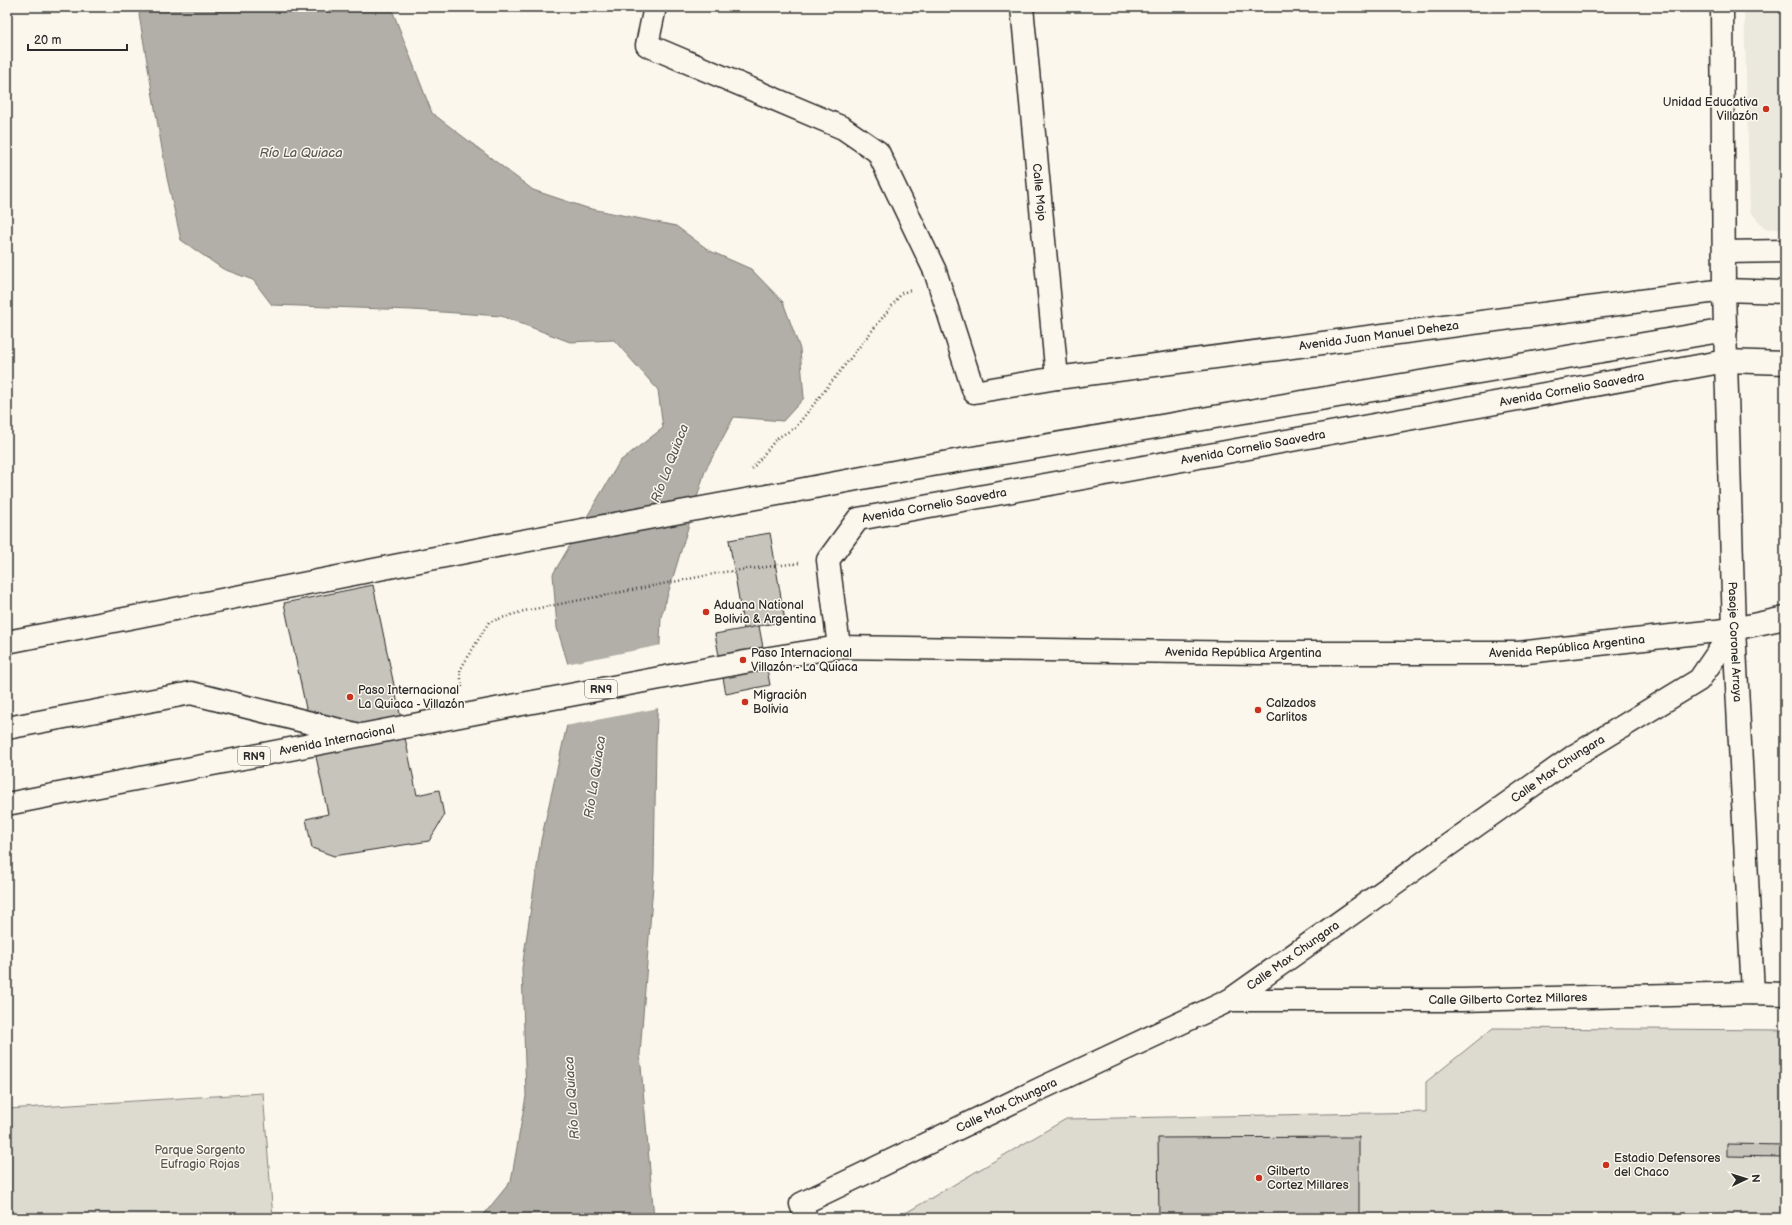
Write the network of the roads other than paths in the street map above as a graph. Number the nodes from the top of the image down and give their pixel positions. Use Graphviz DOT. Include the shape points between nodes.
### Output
graph roads {
  1 [pos="655,7"];
  2 [pos="1022,7"];
  3 [pos="1722,7"];
  4 [pos="1785,251"];
  5 [pos="1724,252"];
  6 [pos="1724,290"];
  7 [pos="1785,292"];
  8 [pos="1726,330"];
  9 [pos="1726,361"];
  10 [pos="1785,363"];
  11 [pos="1057,378"];
  12 [pos="1785,618"];
  13 [pos="1734,629"];
  14 [pos="7,642"];
  15 [pos="839,647"];
  16 [pos="501,708"];
  17 [pos="7,728"];
  18 [pos="359,736"];
  19 [pos="7,804"];
  20 [pos="1753,993"];
  21 [pos="1785,994"];
  22 [pos="1230,1000"];
  23 [pos="803,1211"];
  1 -- 11 [label="main road, Avenida Juan Manuel Deheza" via="648,45 843,128 878,152 938,281 974,392"];
  2 -- 11 [label="main road, Calle Mojo"];
  3 -- 5 [label="main road, Pasaje Coronel Arraya"];
  4 -- 5 [label="main road"];
  5 -- 6 [label="main road, Pasaje Coronel Arraya"];
  6 -- 7 [label="main road, Avenida Juan Manuel Deheza"];
  6 -- 8 [label="main road, Pasaje Coronel Arraya"];
  6 -- 11 [label="main road, Avenida Juan Manuel Deheza"];
  8 -- 9 [label="main road, Pasaje Coronel Arraya"];
  8 -- 14 [label="main road, bridge" via="920,467 496,546"];
  9 -- 10 [label="main road, Avenida Cornelio Saavedra"];
  9 -- 13 [label="main road, Pasaje Coronel Arraya"];
  9 -- 15 [label="main road, Avenida Cornelio Saavedra" via="858,519 828,560"];
  12 -- 13 [label="main road, Avenida República Argentina"];
  13 -- 15 [label="main road, Avenida República Argentina" via="1518,653 1259,653"];
  13 -- 20 [label="main road, Pasaje Coronel Arraya"];
  13 -- 22 [label="main road, Calle Max Chungara" via="1699,680 1574,756"];
  15 -- 16 [label="main road, Avenida República Argentina / RN9"];
  16 -- 18 [label="main road, Avenida Internacional / RN9"];
  17 -- 18 [label="main road" via="191,693"];
  18 -- 19 [label="main road, Avenida Internacional / RN9"];
  20 -- 21 [label="main road, Calle Gilberto Cortez Millares"];
  20 -- 22 [label="main road, Calle Gilberto Cortez Millares" via="1462,1000"];
  22 -- 23 [label="main road, Calle Max Chungara" via="1042,1088"];
}
